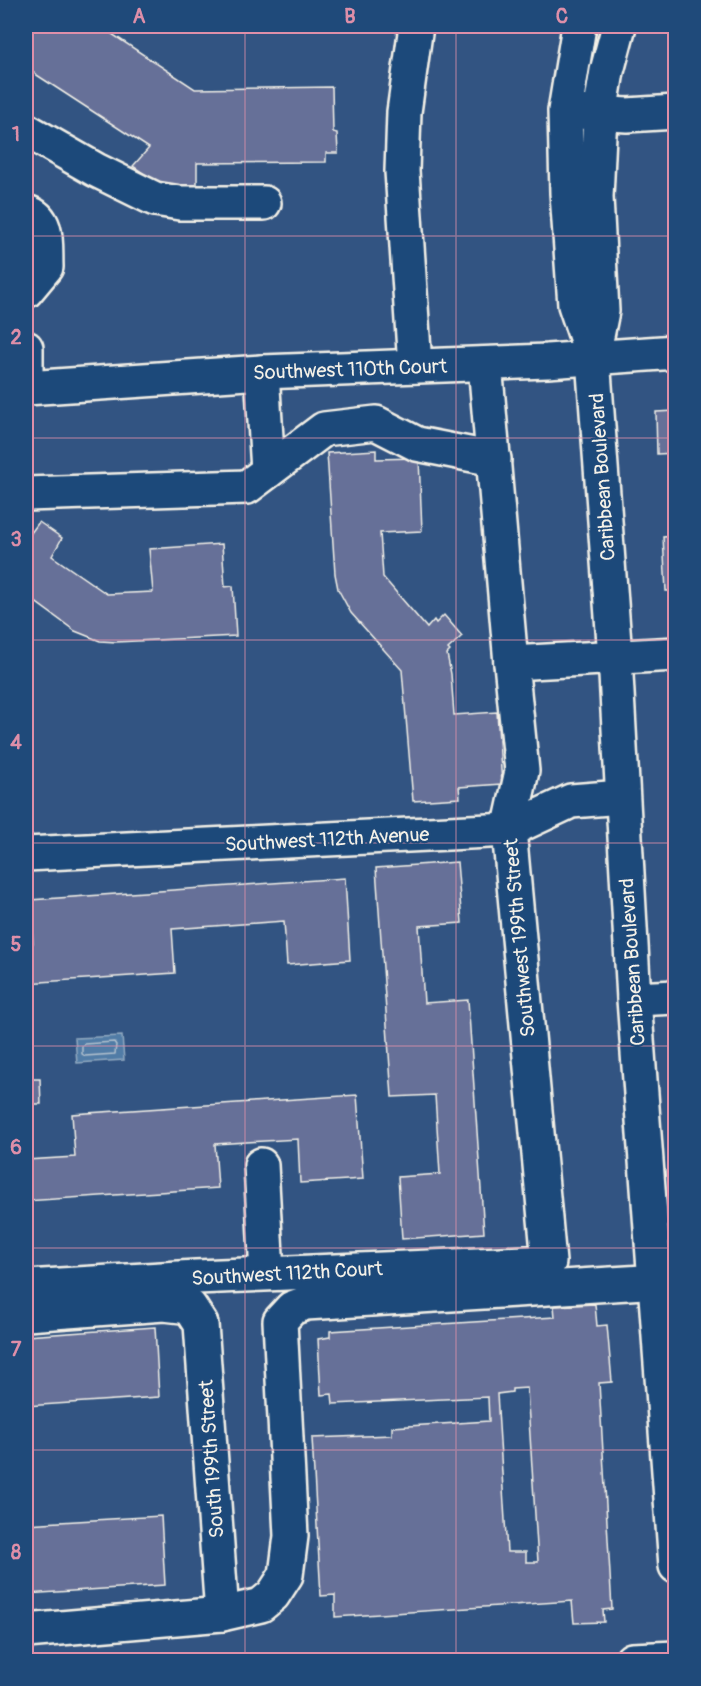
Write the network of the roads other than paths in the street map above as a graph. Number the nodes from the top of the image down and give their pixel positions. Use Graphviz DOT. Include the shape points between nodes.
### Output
graph roads {
  1 [pos="416,26"];
  2 [pos="579,26"];
  3 [pos="619,26"];
  4 [pos="565,111"];
  5 [pos="662,112"];
  6 [pos="600,114"];
  7 [pos="27,141"];
  8 [pos="264,203"];
  9 [pos="26,213"];
  10 [pos="26,244"];
  11 [pos="26,276"];
  12 [pos="26,291"];
  13 [pos="26,348"];
  14 [pos="675,352"];
  15 [pos="593,358"];
  16 [pos="485,364"];
  17 [pos="415,366"];
  18 [pos="261,372"];
  19 [pos="26,388"];
  20 [pos="494,459"];
  21 [pos="268,471"];
  22 [pos="26,494"];
  23 [pos="675,654"];
  24 [pos="615,657"];
  25 [pos="511,663"];
  26 [pos="622,796"];
  27 [pos="509,830"];
  28 [pos="26,854"];
  29 [pos="675,997"];
  30 [pos="634,999"];
  31 [pos="261,1165"];
  32 [pos="549,1262"];
  33 [pos="267,1273"];
  34 [pos="665,1281"];
  35 [pos="26,1287"];
  36 [pos="26,1314"];
  37 [pos="675,1566"];
  38 [pos="222,1614"];
  39 [pos="26,1631"];
  40 [pos="675,1658"];
  41 [pos="632,1660"];
  1 -- 17 [label="street" via="404,112 402,171"];
  2 -- 4 [label="street, Caribbean Boulevard"];
  3 -- 6 [label="street, Caribbean Boulevard"];
  4 -- 6 [label="street"];
  4 -- 15 [label="street, Caribbean Boulevard" via="575,305"];
  5 -- 6 [label="street"];
  6 -- 15 [label="street, Caribbean Boulevard" via="596,196 602,311"];
  7 -- 8 [label="street" via="155,199 180,203"];
  9 -- 12 [label="street" via="40,220 44,229 46,267"];
  10 -- 11 [label="street"];
  13 -- 19 [label="street"];
  14 -- 15 [label="street, Southwest 110th Court"];
  15 -- 16 [label="street, Southwest 110th Court"];
  15 -- 24 [label="street, Caribbean Boulevard"];
  16 -- 17 [label="street, Southwest 110th Court"];
  16 -- 20 [label="street, Southwest 199th Street"];
  17 -- 18 [label="street, Southwest 110th Court"];
  18 -- 19 [label="street, Southwest 110th Court"];
  18 -- 21 [label="street"];
  20 -- 21 [label="street" via="417,444 376,423 324,429"];
  20 -- 25 [label="street, Southwest 199th Street"];
  21 -- 22 [label="street" via="247,487"];
  23 -- 24 [label="street"];
  24 -- 25 [label="street"];
  24 -- 26 [label="street, Caribbean Boulevard"];
  25 -- 27 [label="street, Southwest 199th Street" via="522,771"];
  26 -- 27 [label="street, Southwest 112th Avenue" via="571,801"];
  26 -- 30 [label="street, Caribbean Boulevard"];
  27 -- 28 [label="street, Southwest 112th Avenue"];
  27 -- 32 [label="street, Southwest 199th Street"];
  29 -- 30 [label="street"];
  30 -- 34 [label="street, Caribbean Boulevard"];
  31 -- 33 [label="street"];
  32 -- 33 [label="street, Southwest 112th Court"];
  33 -- 35 [label="street, Southwest 112th Court"];
  34 -- 37 [label="street, Caribbean Boulevard"];
  34 -- 38 [label="street" via="292,1308 280,1321 291,1536 286,1575 261,1605"];
  36 -- 38 [label="street, South 199th Street" via="164,1304 190,1307 201,1324"];
  38 -- 39 [label="street"];
  40 -- 41 [label="street"];
}
